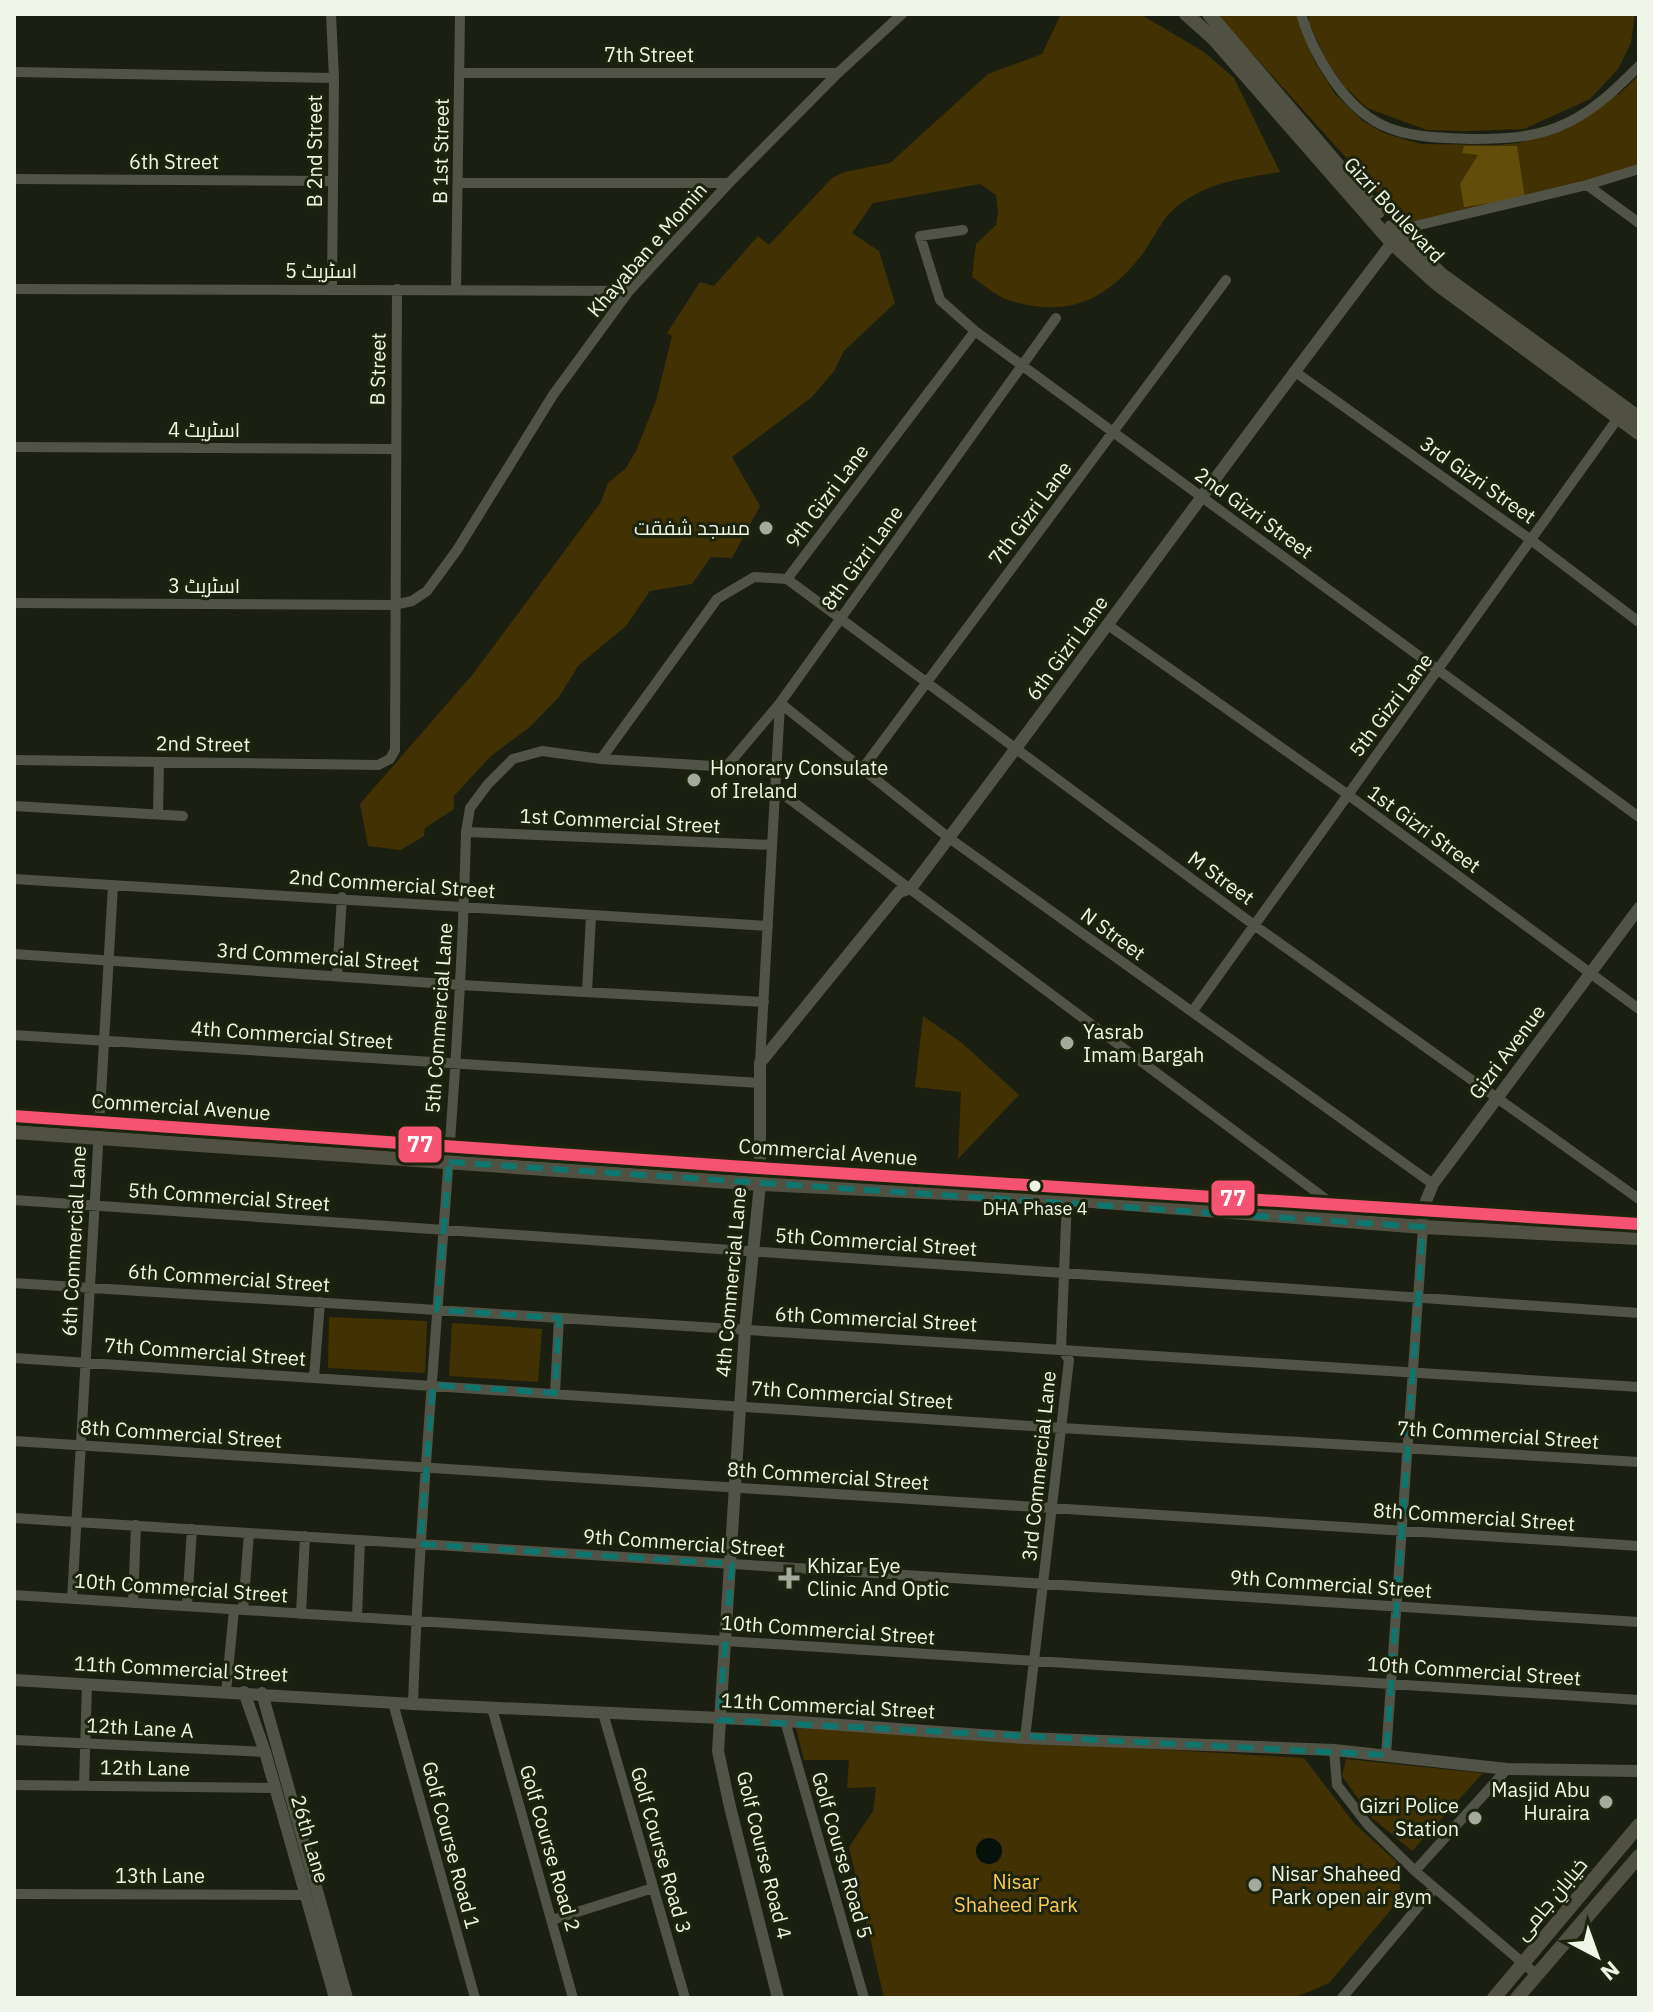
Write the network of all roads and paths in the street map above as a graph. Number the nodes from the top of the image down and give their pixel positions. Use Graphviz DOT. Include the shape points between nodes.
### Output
graph roads {
  1 [pos="331,14"];
  2 [pos="460,14"];
  3 [pos="902,14"];
  4 [pos="1186,14"];
  5 [pos="1209,14"];
  6 [pos="1301,14"];
  7 [pos="1638,65"];
  8 [pos="14,72"];
  9 [pos="460,73"];
  10 [pos="838,73"];
  11 [pos="334,78"];
  12 [pos="1639,169"];
  13 [pos="14,179"];
  14 [pos="333,181"];
  15 [pos="458,183"];
  16 [pos="729,183"];
  17 [pos="1587,185"];
  18 [pos="1639,223"];
  19 [pos="963,230"];
  20 [pos="1393,237"];
  21 [pos="1226,280"];
  22 [pos="14,289"];
  23 [pos="332,289"];
  24 [pos="397,289"];
  25 [pos="456,289"];
  26 [pos="629,291"];
  27 [pos="1056,318"];
  28 [pos="975,331"];
  29 [pos="1021,367"];
  30 [pos="1294,371"];
  31 [pos="1618,418"];
  32 [pos="1639,418"];
  33 [pos="1112,433"];
  34 [pos="1639,433"];
  35 [pos="14,447"];
  36 [pos="394,449"];
  37 [pos="1202,498"];
  38 [pos="1531,540"];
  39 [pos="787,579"];
  40 [pos="14,603"];
  41 [pos="394,605"];
  42 [pos="842,618"];
  43 [pos="1639,622"];
  44 [pos="1108,625"];
  45 [pos="1440,670"];
  46 [pos="925,683"];
  47 [pos="780,703"];
  48 [pos="1016,750"];
  49 [pos="601,759"];
  50 [pos="14,760"];
  51 [pos="159,762"];
  52 [pos="727,766"];
  53 [pos="863,768"];
  54 [pos="777,770"];
  55 [pos="776,789"];
  56 [pos="1347,794"];
  57 [pos="14,806"];
  58 [pos="158,814"];
  59 [pos="183,816"];
  60 [pos="1639,817"];
  61 [pos="466,832"];
  62 [pos="949,838"];
  63 [pos="772,845"];
  64 [pos="14,879"];
  65 [pos="113,885"];
  66 [pos="911,888"];
  67 [pos="342,897"];
  68 [pos="464,908"];
  69 [pos="1639,908"];
  70 [pos="591,916"];
  71 [pos="1254,925"];
  72 [pos="768,926"];
  73 [pos="14,954"];
  74 [pos="108,961"];
  75 [pos="1591,974"];
  76 [pos="337,975"];
  77 [pos="461,985"];
  78 [pos="587,992"];
  79 [pos="764,1002"];
  80 [pos="1639,1009"];
  81 [pos="1192,1012"];
  82 [pos="14,1035"];
  83 [pos="103,1041"];
  84 [pos="760,1063"];
  85 [pos="454,1064"];
  86 [pos="759,1083"];
  87 [pos="1500,1097"];
  88 [pos="14,1116"];
  89 [pos="99,1121"];
  90 [pos="14,1132"];
  91 [pos="98,1136"];
  92 [pos="450,1146"];
  93 [pos="449,1162"];
  94 [pos="759,1168"];
  95 [pos="760,1184"];
  96 [pos="1433,1184"];
  97 [pos="1067,1199"];
  98 [pos="1639,1199"];
  99 [pos="14,1200"];
  100 [pos="94,1205"];
  101 [pos="1335,1206"];
  102 [pos="1422,1211"];
  103 [pos="1351,1220"];
  104 [pos="1639,1224"];
  105 [pos="1423,1227"];
  106 [pos="443,1229"];
  107 [pos="1639,1238"];
  108 [pos="753,1251"];
  109 [pos="1064,1273"];
  110 [pos="14,1283"];
  111 [pos="91,1287"];
  112 [pos="1418,1297"];
  113 [pos="320,1302"];
  114 [pos="437,1310"];
  115 [pos="1639,1313"];
  116 [pos="559,1318"];
  117 [pos="745,1330"];
  118 [pos="1061,1348"];
  119 [pos="14,1358"];
  120 [pos="85,1362"];
  121 [pos="1413,1372"];
  122 [pos="314,1377"];
  123 [pos="433,1385"];
  124 [pos="1639,1387"];
  125 [pos="555,1393"];
  126 [pos="741,1405"];
  127 [pos="1061,1428"];
  128 [pos="14,1441"];
  129 [pos="80,1446"];
  130 [pos="1407,1447"];
  131 [pos="1639,1462"];
  132 [pos="424,1468"];
  133 [pos="735,1488"];
  134 [pos="1053,1508"];
  135 [pos="14,1518"];
  136 [pos="76,1522"];
  137 [pos="136,1525"];
  138 [pos="192,1529"];
  139 [pos="1402,1531"];
  140 [pos="249,1533"];
  141 [pos="305,1536"];
  142 [pos="360,1540"];
  143 [pos="420,1544"];
  144 [pos="1639,1546"];
  145 [pos="732,1564"];
  146 [pos="1045,1584"];
  147 [pos="14,1595"];
  148 [pos="72,1599"];
  149 [pos="133,1603"];
  150 [pos="187,1606"];
  151 [pos="1396,1606"];
  152 [pos="239,1610"];
  153 [pos="301,1614"];
  154 [pos="357,1617"];
  155 [pos="416,1621"];
  156 [pos="1639,1622"];
  157 [pos="726,1641"];
  158 [pos="1035,1661"];
  159 [pos="14,1680"];
  160 [pos="87,1684"];
  161 [pos="1391,1684"];
  162 [pos="226,1692"];
  163 [pos="244,1692"];
  164 [pos="262,1693"];
  165 [pos="1639,1700"];
  166 [pos="393,1703"];
  167 [pos="413,1704"];
  168 [pos="492,1708"];
  169 [pos="603,1713"];
  170 [pos="719,1720"];
  171 [pos="785,1721"];
  172 [pos="1025,1738"];
  173 [pos="14,1740"];
  174 [pos="85,1743"];
  175 [pos="1334,1750"];
  176 [pos="265,1752"];
  177 [pos="1386,1755"];
  178 [pos="1507,1769"];
  179 [pos="1639,1771"];
  180 [pos="14,1785"];
  181 [pos="84,1786"];
  182 [pos="275,1788"];
  183 [pos="1639,1825"];
  184 [pos="1639,1856"];
  185 [pos="1415,1871"];
  186 [pos="653,1888"];
  187 [pos="1434,1888"];
  188 [pos="14,1894"];
  189 [pos="305,1895"];
  190 [pos="552,1920"];
  191 [pos="1524,1963"];
  192 [pos="1537,1975"];
  193 [pos="335,1998"];
  194 [pos="347,1998"];
  195 [pos="475,1998"];
  196 [pos="573,1998"];
  197 [pos="685,1998"];
  198 [pos="778,1998"];
  199 [pos="864,1998"];
  200 [pos="1342,1998"];
  201 [pos="1494,1998"];
  202 [pos="1517,1998"];
  1 -- 11 [label="street, B 2nd Street"];
  2 -- 9 [label="street, B 1st Street"];
  3 -- 10 [label="street, Khayaban e Momin"];
  4 -- 20 [label="main road, Gizri Boulevard"];
  5 -- 20 [label="main road, Gizri Boulevard"];
  6 -- 7 [label="street" via="1319,58 1344,93 1381,125 1402,132 1446,138 1533,136 1607,98"];
  8 -- 11 [label="street"];
  9 -- 10 [label="street, 7th Street"];
  9 -- 15 [label="street, B 1st Street"];
  10 -- 16 [label="street, Khayaban e Momin"];
  11 -- 14 [label="street, B 2nd Street"];
  12 -- 17 [label="street"];
  13 -- 14 [label="street, 6th Street"];
  14 -- 23 [label="street, B 2nd Street"];
  15 -- 16 [label="street"];
  15 -- 25 [label="street, B 1st Street"];
  16 -- 26 [label="street, Khayaban e Momin"];
  17 -- 18 [label="street"];
  17 -- 20 [label="street"];
  19 -- 28 [label="street, 2nd Gizri Street" via="920,236 940,300"];
  20 -- 30 [label="street, 6th Gizri Lane"];
  20 -- 31 [label="main road, Gizri Boulevard" via="1436,283"];
  20 -- 32 [label="main road, Gizri Boulevard"];
  21 -- 33 [label="street, 7th Gizri Lane"];
  22 -- 23 [label="street, اسٹریٹ 5"];
  23 -- 24 [label="street, اسٹریٹ 5"];
  24 -- 25 [label="street, اسٹریٹ 5"];
  24 -- 36 [label="street, B Street"];
  25 -- 26 [label="street, اسٹریٹ 5"];
  26 -- 41 [label="street, Khayaban e Momin" via="553,395 427,591"];
  27 -- 29 [label="street, 8th Gizri Lane"];
  28 -- 29 [label="street, 2nd Gizri Street"];
  28 -- 39 [label="street, 9th Gizri Lane"];
  29 -- 33 [label="street, 2nd Gizri Street"];
  29 -- 42 [label="street, 8th Gizri Lane"];
  30 -- 37 [label="street, 6th Gizri Lane"];
  30 -- 38 [label="street, 3rd Gizri Street"];
  31 -- 34 [label="main road, Gizri Boulevard"];
  31 -- 38 [label="street, 5th Gizri Lane"];
  33 -- 37 [label="street, 2nd Gizri Street"];
  33 -- 46 [label="street, 7th Gizri Lane"];
  35 -- 36 [label="street, اسٹریٹ 4"];
  36 -- 41 [label="street, B Street"];
  37 -- 44 [label="street, 6th Gizri Lane"];
  37 -- 45 [label="street, 2nd Gizri Street"];
  38 -- 43 [label="street, 3rd Gizri Street"];
  38 -- 45 [label="street, 5th Gizri Lane"];
  39 -- 42 [label="street, M Street"];
  39 -- 49 [label="street, 9th Gizri Lane" via="754,577 717,599"];
  40 -- 41 [label="street, اسٹریٹ 3"];
  41 -- 51 [label="street, 2nd Street" via="395,750 390,759 378,765"];
  42 -- 46 [label="street, M Street"];
  42 -- 47 [label="street, 8th Gizri Lane"];
  44 -- 48 [label="street, 6th Gizri Lane"];
  44 -- 56 [label="street, 1st Gizri Street"];
  45 -- 56 [label="street, 5th Gizri Lane"];
  45 -- 60 [label="street, 2nd Gizri Street"];
  46 -- 48 [label="street, M Street"];
  46 -- 53 [label="street, 7th Gizri Lane"];
  47 -- 52 [label="street, 8th Gizri Lane"];
  47 -- 53 [label="street, N Street"];
  47 -- 54 [label="street, 4th Commercial Lane"];
  48 -- 62 [label="street, 6th Gizri Lane"];
  48 -- 71 [label="street, M Street"];
  49 -- 52 [label="street, 5th Commercial Lane"];
  49 -- 61 [label="street, 5th Commercial Lane" via="542,751 513,759 470,808"];
  50 -- 51 [label="street, 2nd Street"];
  51 -- 58 [label="street"];
  52 -- 54 [label="street, 5th Commercial Lane"];
  53 -- 62 [label="street, N Street"];
  54 -- 55 [label="street, 4th Commercial Lane"];
  55 -- 63 [label="street, 4th Commercial Lane"];
  55 -- 66 [label="street"];
  56 -- 71 [label="street, 5th Gizri Lane"];
  56 -- 75 [label="street, 1st Gizri Street"];
  57 -- 58 [label="street"];
  58 -- 59 [label="street"];
  61 -- 63 [label="street, 1st Commercial Street"];
  61 -- 68 [label="street, 5th Commercial Lane"];
  62 -- 66 [label="street, 6th Gizri Lane"];
  62 -- 81 [label="street, N Street"];
  63 -- 72 [label="street, 4th Commercial Lane"];
  64 -- 65 [label="street, 2nd Commercial Street"];
  65 -- 67 [label="street, 2nd Commercial Street"];
  65 -- 74 [label="street, 6th Commercial Lane"];
  66 -- 84 [label="street, 6th Gizri Lane" via="899,892"];
  66 -- 101 [label="street"];
  67 -- 68 [label="street, 2nd Commercial Street"];
  67 -- 76 [label="street"];
  68 -- 70 [label="street, 2nd Commercial Street"];
  68 -- 77 [label="street, 5th Commercial Lane"];
  69 -- 75 [label="street, Gizri Avenue"];
  70 -- 72 [label="street, 2nd Commercial Street"];
  70 -- 78 [label="street"];
  71 -- 81 [label="street, 5th Gizri Lane"];
  71 -- 87 [label="street, M Street"];
  72 -- 79 [label="street, 4th Commercial Lane"];
  73 -- 74 [label="street, 3rd Commercial Street"];
  74 -- 76 [label="street, 3rd Commercial Street"];
  74 -- 83 [label="street, 6th Commercial Lane"];
  75 -- 80 [label="street, 1st Gizri Street"];
  75 -- 87 [label="street, Gizri Avenue"];
  76 -- 77 [label="street, 3rd Commercial Street"];
  77 -- 78 [label="street, 3rd Commercial Street"];
  77 -- 85 [label="street, 5th Commercial Lane"];
  78 -- 79 [label="street, 3rd Commercial Street"];
  79 -- 84 [label="street, 4th Commercial Lane"];
  81 -- 96 [label="street, N Street"];
  82 -- 83 [label="street, 4th Commercial Street"];
  83 -- 85 [label="street, 4th Commercial Street"];
  83 -- 89 [label="street, 6th Commercial Lane"];
  84 -- 86 [label="street, 4th Commercial Lane"];
  85 -- 86 [label="street, 4th Commercial Street"];
  85 -- 92 [label="street, 5th Commercial Lane"];
  86 -- 94 [label="street, 4th Commercial Lane"];
  87 -- 96 [label="street, Gizri Avenue"];
  87 -- 98 [label="street, M Street"];
  88 -- 89 [label="main road, Commercial Avenue"];
  89 -- 91 [label="street, 6th Commercial Lane"];
  89 -- 92 [label="main road, Commercial Avenue"];
  90 -- 91 [label="main road, Commercial Avenue"];
  91 -- 93 [label="main road, Commercial Avenue"];
  91 -- 100 [label="street, 6th Commercial Lane"];
  92 -- 93 [label="street, 5th Commercial Lane"];
  92 -- 94 [label="main road, Commercial Avenue"];
  93 -- 95 [label="main road, Commercial Avenue"];
  93 -- 106 [label="street, 5th Commercial Lane"];
  94 -- 95 [label="street, 4th Commercial Lane"];
  94 -- 101 [label="main road, Commercial Avenue"];
  95 -- 97 [label="main road, Commercial Avenue"];
  95 -- 108 [label="street, 4th Commercial Lane"];
  96 -- 102 [label="street, Gizri Avenue"];
  97 -- 103 [label="main road, Commercial Avenue"];
  97 -- 109 [label="street, 3rd Commercial Lane"];
  99 -- 100 [label="street, 5th Commercial Street"];
  100 -- 106 [label="street, 5th Commercial Street"];
  100 -- 111 [label="street, 6th Commercial Lane"];
  101 -- 102 [label="main road, Commercial Avenue"];
  101 -- 103 [label="street"];
  102 -- 104 [label="main road, Commercial Avenue"];
  102 -- 105 [label="street, Gizri Avenue"];
  103 -- 105 [label="main road, Commercial Avenue"];
  105 -- 107 [label="main road, Commercial Avenue"];
  105 -- 112 [label="street"];
  106 -- 108 [label="street, 5th Commercial Street"];
  106 -- 114 [label="street, 5th Commercial Lane"];
  108 -- 109 [label="street, 5th Commercial Street"];
  108 -- 117 [label="street, 4th Commercial Lane"];
  109 -- 112 [label="street, 5th Commercial Street"];
  109 -- 118 [label="street, 3rd Commercial Lane"];
  110 -- 111 [label="street, 6th Commercial Street"];
  111 -- 113 [label="street, 6th Commercial Street"];
  111 -- 120 [label="street, 6th Commercial Lane"];
  112 -- 115 [label="street, 5th Commercial Street"];
  112 -- 121 [label="street"];
  113 -- 114 [label="street, 6th Commercial Street"];
  113 -- 122 [label="street"];
  114 -- 116 [label="street, 6th Commercial Street"];
  114 -- 123 [label="street, 5th Commercial Lane"];
  116 -- 117 [label="street, 6th Commercial Street"];
  116 -- 125 [label="street"];
  117 -- 118 [label="street, 6th Commercial Street"];
  117 -- 126 [label="street, 4th Commercial Lane"];
  118 -- 121 [label="street, 6th Commercial Street"];
  118 -- 127 [label="street, 3rd Commercial Lane" via="1069,1360"];
  119 -- 120 [label="street, 7th Commercial Street"];
  120 -- 122 [label="street, 7th Commercial Street"];
  120 -- 129 [label="street, 6th Commercial Lane"];
  121 -- 124 [label="street, 6th Commercial Street"];
  121 -- 130 [label="street"];
  122 -- 123 [label="street, 7th Commercial Street"];
  123 -- 125 [label="street, 7th Commercial Street"];
  123 -- 132 [label="street, 5th Commercial Lane"];
  125 -- 126 [label="street, 7th Commercial Street"];
  126 -- 127 [label="street, 7th Commercial Street"];
  126 -- 133 [label="street, 4th Commercial Lane"];
  127 -- 130 [label="street, 7th Commercial Street"];
  127 -- 134 [label="street, 3rd Commercial Lane"];
  128 -- 129 [label="street, 8th Commercial Street"];
  129 -- 132 [label="street, 8th Commercial Street"];
  129 -- 136 [label="street, 6th Commercial Lane"];
  130 -- 131 [label="street, 7th Commercial Street"];
  130 -- 139 [label="street"];
  132 -- 133 [label="street, 8th Commercial Street"];
  132 -- 143 [label="street, 5th Commercial Lane"];
  133 -- 134 [label="street, 8th Commercial Street"];
  133 -- 145 [label="street, 4th Commercial Lane"];
  134 -- 139 [label="street, 8th Commercial Street"];
  134 -- 146 [label="street, 3rd Commercial Lane"];
  135 -- 136 [label="street, 9th Commercial Street"];
  136 -- 137 [label="street, 9th Commercial Street"];
  136 -- 148 [label="street, 6th Commercial Lane"];
  137 -- 138 [label="street, 9th Commercial Street"];
  137 -- 149 [label="street"];
  138 -- 140 [label="street, 9th Commercial Street"];
  138 -- 150 [label="street"];
  139 -- 144 [label="street, 8th Commercial Street"];
  139 -- 151 [label="street"];
  140 -- 141 [label="street, 9th Commercial Street"];
  140 -- 152 [label="street"];
  141 -- 142 [label="street, 9th Commercial Street"];
  141 -- 153 [label="street"];
  142 -- 143 [label="street, 9th Commercial Street"];
  142 -- 154 [label="street"];
  143 -- 145 [label="street, 9th Commercial Street"];
  143 -- 155 [label="street, 5th Commercial Lane"];
  145 -- 146 [label="street, 9th Commercial Street"];
  145 -- 157 [label="street, 4th Commercial Lane"];
  146 -- 151 [label="street, 9th Commercial Street"];
  146 -- 158 [label="street, 3rd Commercial Lane"];
  147 -- 148 [label="street, 10th Commercial Street"];
  148 -- 149 [label="street, 10th Commercial Street"];
  149 -- 150 [label="street, 10th Commercial Street"];
  150 -- 152 [label="street, 10th Commercial Street"];
  151 -- 156 [label="street, 9th Commercial Street"];
  151 -- 161 [label="street"];
  152 -- 153 [label="street, 10th Commercial Street"];
  152 -- 162 [label="street"];
  153 -- 154 [label="street, 10th Commercial Street"];
  154 -- 155 [label="street, 10th Commercial Street"];
  155 -- 157 [label="street, 10th Commercial Street"];
  155 -- 167 [label="street, 5th Commercial Lane"];
  157 -- 158 [label="street, 10th Commercial Street"];
  157 -- 170 [label="street, 4th Commercial Lane"];
  158 -- 161 [label="street, 10th Commercial Street"];
  158 -- 172 [label="street, 3rd Commercial Lane"];
  159 -- 160 [label="street, 11th Commercial Street"];
  160 -- 162 [label="street, 11th Commercial Street"];
  160 -- 174 [label="street"];
  161 -- 165 [label="street, 10th Commercial Street"];
  161 -- 177 [label="street"];
  162 -- 163 [label="street, 11th Commercial Street"];
  163 -- 164 [label="street, 11th Commercial Street"];
  163 -- 176 [label="street, 26th Lane"];
  164 -- 166 [label="street, 11th Commercial Street"];
  164 -- 194 [label="street"];
  166 -- 167 [label="street, 11th Commercial Street"];
  166 -- 195 [label="street, Golf Course Road 1"];
  167 -- 168 [label="street, 11th Commercial Street"];
  168 -- 169 [label="street, 11th Commercial Street"];
  168 -- 190 [label="street, Golf Course Road 2"];
  169 -- 170 [label="street, 11th Commercial Street"];
  169 -- 186 [label="street, Golf Course Road 3"];
  170 -- 171 [label="street, 11th Commercial Street"];
  170 -- 198 [label="street, Golf Course Road 4" via="718,1751"];
  171 -- 172 [label="street, 11th Commercial Street"];
  171 -- 199 [label="street, Golf Course Road 5"];
  172 -- 175 [label="street, 11th Commercial Street"];
  173 -- 174 [label="street, 12th Lane A"];
  174 -- 176 [label="street, 12th Lane A"];
  174 -- 181 [label="street"];
  175 -- 177 [label="street, 11th Commercial Street"];
  175 -- 185 [label="street" via="1337,1785"];
  176 -- 182 [label="street, 26th Lane"];
  177 -- 178 [label="street, 11th Commercial Street"];
  178 -- 179 [label="street, 11th Commercial Street"];
  178 -- 185 [label="street"];
  180 -- 181 [label="street, 12th Lane"];
  181 -- 182 [label="street, 12th Lane"];
  182 -- 189 [label="street, 26th Lane"];
  183 -- 191 [label="main road, خیابانِ جامی"];
  184 -- 192 [label="main road, خیابانِ جامی"];
  185 -- 187 [label="street"];
  186 -- 190 [label="street"];
  186 -- 197 [label="street, Golf Course Road 3"];
  187 -- 191 [label="street"];
  187 -- 200 [label="street"];
  188 -- 189 [label="street, 13th Lane"];
  189 -- 193 [label="street, 26th Lane"];
  190 -- 196 [label="street, Golf Course Road 2"];
  191 -- 192 [label="street"];
  191 -- 201 [label="main road, خیابانِ جامی"];
  192 -- 202 [label="main road, خیابانِ جامی"];
}
